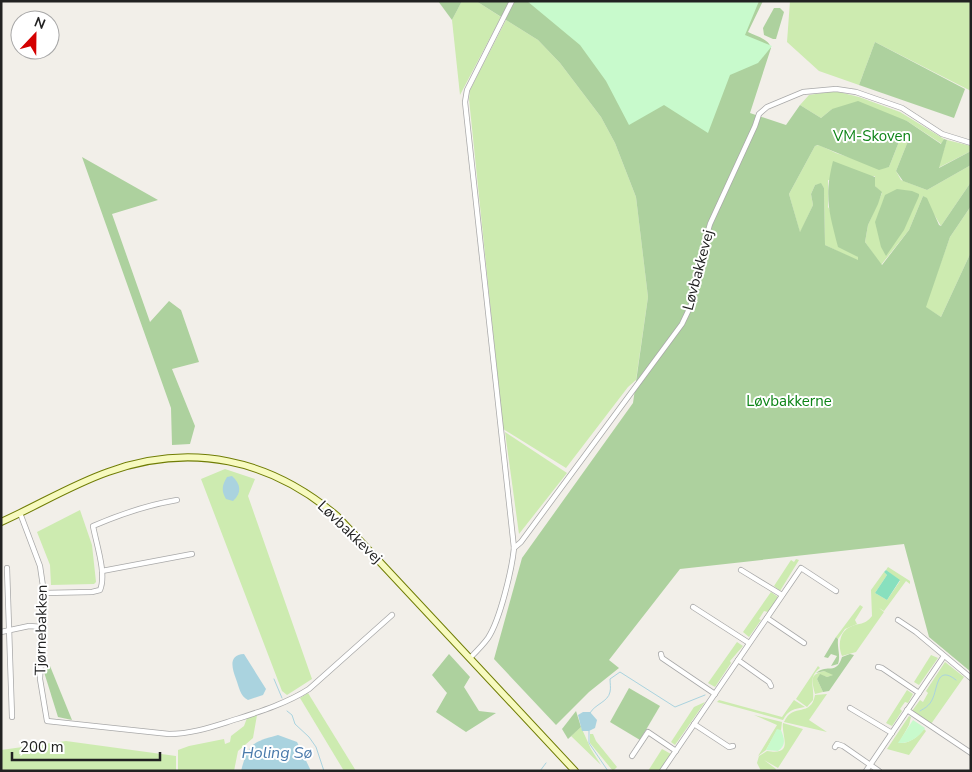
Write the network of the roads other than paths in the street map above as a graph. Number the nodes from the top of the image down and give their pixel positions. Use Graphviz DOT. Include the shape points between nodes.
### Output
graph roads {
  1 [pos="512,1"];
  2 [pos="971,144"];
  3 [pos="177,500"];
  4 [pos="20,513"];
  5 [pos="1,522"];
  6 [pos="514,548"];
  7 [pos="192,554"];
  8 [pos="7,568"];
  9 [pos="741,570"];
  10 [pos="102,571"];
  11 [pos="836,591"];
  12 [pos="44,593"];
  13 [pos="782,595"];
  14 [pos="693,607"];
  15 [pos="392,615"];
  16 [pos="767,618"];
  17 [pos="898,620"];
  18 [pos="43,627"];
  19 [pos="10,630"];
  20 [pos="1,632"];
  21 [pos="749,643"];
  22 [pos="804,643"];
  23 [pos="661,654"];
  24 [pos="944,656"];
  25 [pos="470,658"];
  26 [pos="738,660"];
  27 [pos="878,667"];
  28 [pos="971,678"];
  29 [pos="770,686"];
  30 [pos="919,693"];
  31 [pos="715,694"];
  32 [pos="850,708"];
  33 [pos="907,710"];
  34 [pos="12,717"];
  35 [pos="694,724"];
  36 [pos="892,733"];
  37 [pos="733,746"];
  38 [pos="834,747"];
  39 [pos="676,751"];
  40 [pos="971,753"];
  41 [pos="632,756"];
  42 [pos="870,765"];
  43 [pos="665,770"];
  44 [pos="575,771"];
  45 [pos="866,771"];
  46 [pos="879,771"];
  1 -- 6 [label="street" via="467,90 465,102"];
  2 -- 6 [label="street, Løvbakkevej" via="942,134 902,108 856,92 836,89 803,92 759,114 710,224 691,305 682,324"];
  3 -- 10 [label="street" via="151,504 93,526"];
  4 -- 5 [label="street, Løvbakkevej"];
  4 -- 12 [label="street, Tjørnebakken" via="40,566"];
  4 -- 25 [label="street, Løvbakkevej" via="106,473 153,459 198,457 259,469 297,487 337,516"];
  6 -- 25 [label="street" via="494,626 486,642"];
  7 -- 10 [label="street"];
  8 -- 19 [label="street"];
  9 -- 13 [label="street"];
  10 -- 12 [label="street" via="101,587 96,592"];
  11 -- 13 [label="street" via="801,568"];
  12 -- 18 [label="street, Tjørnebakken"];
  13 -- 16 [label="street"];
  14 -- 21 [label="street"];
  15 -- 18 [label="street, Tjørnebakken" via="297,697 184,734 47,721 40,678"];
  16 -- 21 [label="street"];
  16 -- 22 [label="street"];
  17 -- 24 [label="street"];
  18 -- 19 [label="street"];
  19 -- 20 [label="street"];
  19 -- 34 [label="street"];
  21 -- 26 [label="street"];
  23 -- 31 [label="street" via="662,658"];
  24 -- 28 [label="street"];
  24 -- 30 [label="street"];
  25 -- 44 [label="street, Løvbakkevej"];
  26 -- 29 [label="street"];
  26 -- 31 [label="street"];
  27 -- 30 [label="street"];
  30 -- 33 [label="street"];
  31 -- 35 [label="street"];
  32 -- 36 [label="street"];
  33 -- 36 [label="street"];
  33 -- 40 [label="street"];
  35 -- 37 [label="street" via="728,747"];
  35 -- 39 [label="street"];
  36 -- 42 [label="street"];
  38 -- 42 [label="street" via="837,744 843,746"];
  39 -- 41 [label="street" via="648,732"];
  39 -- 43 [label="street"];
  42 -- 45 [label="street"];
  42 -- 46 [label="street"];
}
